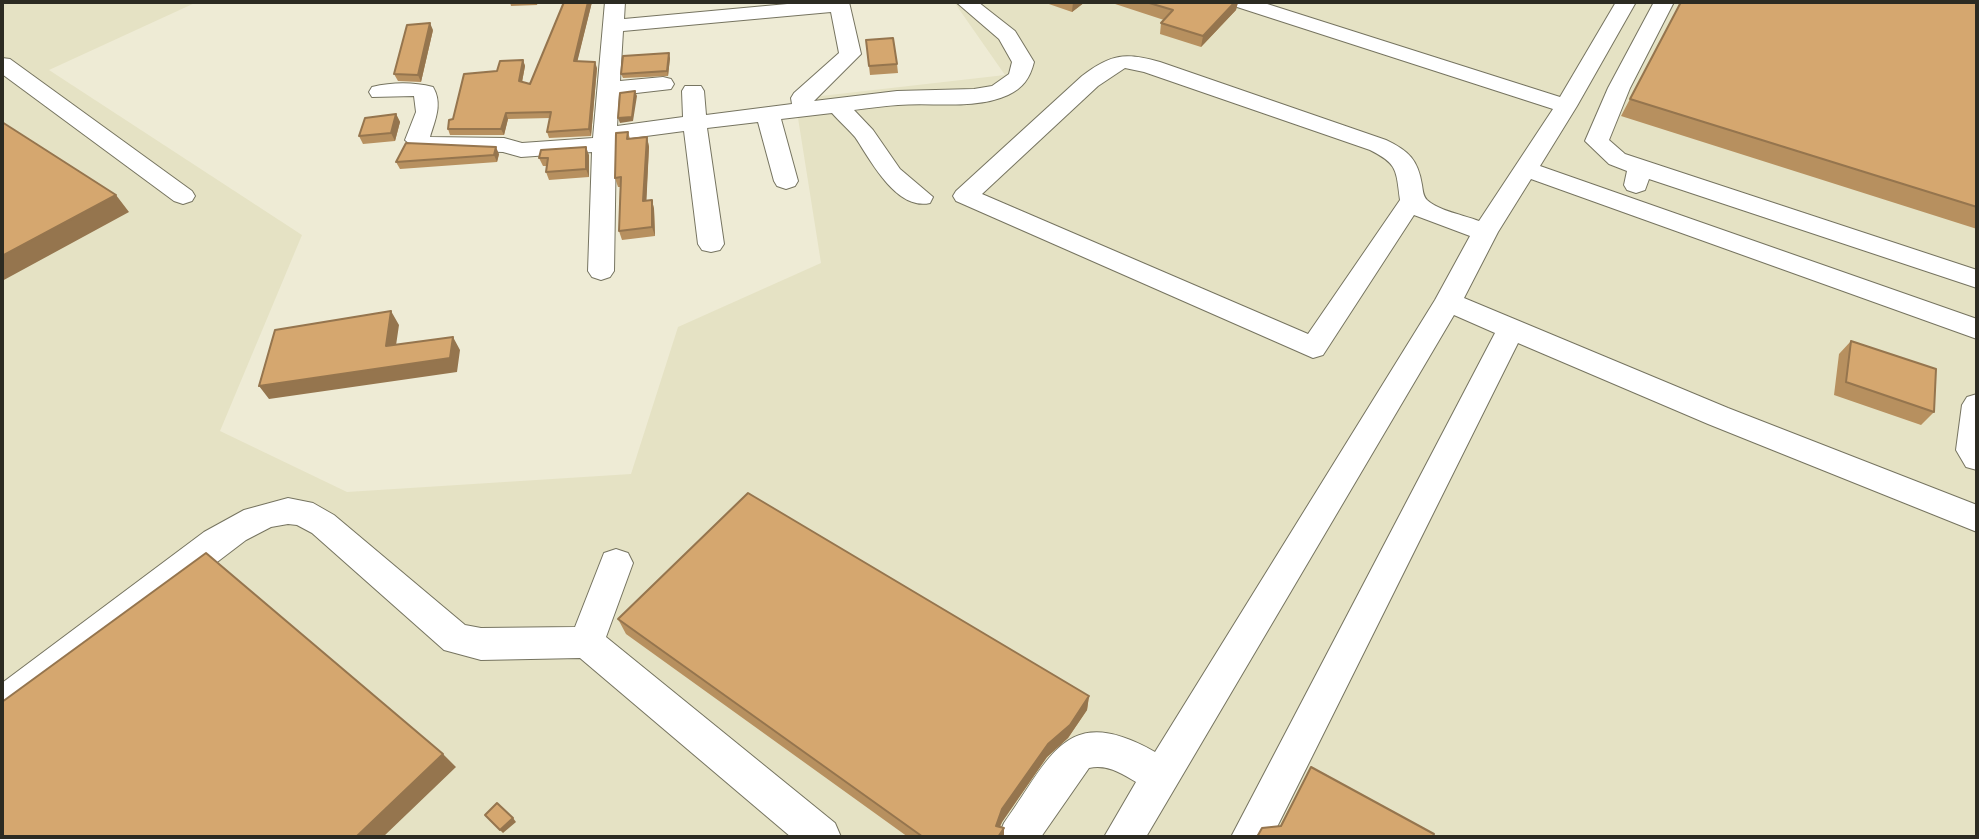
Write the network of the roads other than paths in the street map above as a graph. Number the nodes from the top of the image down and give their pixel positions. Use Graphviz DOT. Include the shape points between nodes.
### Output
graph roads {
  1 [pos="615,2"];
  2 [pos="966,2"];
  3 [pos="1241,2"];
  4 [pos="1626,2"];
  5 [pos="1664,2"];
  6 [pos="839,3"];
  7 [pos="613,26"];
  8 [pos="2,64"];
  9 [pos="663,84"];
  10 [pos="607,89"];
  11 [pos="693,91"];
  12 [pos="380,92"];
  13 [pos="837,105"];
  14 [pos="1566,106"];
  15 [pos="805,110"];
  16 [pos="768,115"];
  17 [pos="695,125"];
  18 [pos="605,139"];
  19 [pos="1640,168"];
  20 [pos="1526,169"];
  21 [pos="786,181"];
  22 [pos="183,196"];
  23 [pos="921,197"];
  24 [pos="1412,200"];
  25 [pos="1630,206"];
  26 [pos="1485,232"];
  27 [pos="711,244"];
  28 [pos="601,271"];
  29 [pos="1977,279"];
  30 [pos="1448,302"];
  31 [pos="1511,328"];
  32 [pos="1977,329"];
  33 [pos="1977,405"];
  34 [pos="1977,458"];
  35 [pos="1977,519"];
  36 [pos="616,563"];
  37 [pos="587,642"];
  38 [pos="2,704"];
  39 [pos="1159,775"];
  40 [pos="821,837"];
  41 [pos="1018,837"];
  42 [pos="1124,837"];
  43 [pos="1251,837"];
  1 -- 7 [label="street"];
  2 -- 13 [label="street" via="992,19 1017,47 1023,62 1013,83 974,96"];
  3 -- 14 [label="street"];
  4 -- 14 [label="street"];
  5 -- 19 [label="street" via="1597,141 1617,159"];
  6 -- 7 [label="street"];
  6 -- 15 [label="street" via="850,54 802,98"];
  7 -- 10 [label="street"];
  8 -- 22 [label="street"];
  9 -- 10 [label="street"];
  10 -- 18 [label="street"];
  11 -- 17 [label="street"];
  12 -- 18 [label="street" via="425,92 427,112 417,140 424,144 504,145 521,150"];
  13 -- 15 [label="street"];
  13 -- 23 [label="street" via="865,135 891,174"];
  14 -- 20 [label="street"];
  15 -- 16 [label="street"];
  16 -- 17 [label="street"];
  16 -- 21 [label="street"];
  17 -- 18 [label="street"];
  17 -- 27 [label="street"];
  18 -- 28 [label="street"];
  19 -- 25 [label="street"];
  19 -- 29 [label="street"];
  20 -- 25 [label="street"];
  20 -- 26 [label="street"];
  24 -- 24 [label="street" via="1407,166 1398,155 1378,145 1127,60 1110,64 965,196 1313,348"];
  24 -- 26 [label="street" via="1436,216"];
  25 -- 32 [label="street"];
  26 -- 30 [label="street"];
  30 -- 31 [label="street"];
  30 -- 39 [label="street"];
  31 -- 35 [label="street"];
  31 -- 43 [label="street"];
  33 -- 34 [label="street" via="1971,450"];
  36 -- 37 [label="street"];
  37 -- 38 [label="street" via="481,644 456,639 323,524 299,512 276,514 246,523 216,542"];
  37 -- 40 [label="street"];
  39 -- 41 [label="street" via="1110,749 1086,748 1076,755"];
  39 -- 42 [label="street"];
}
